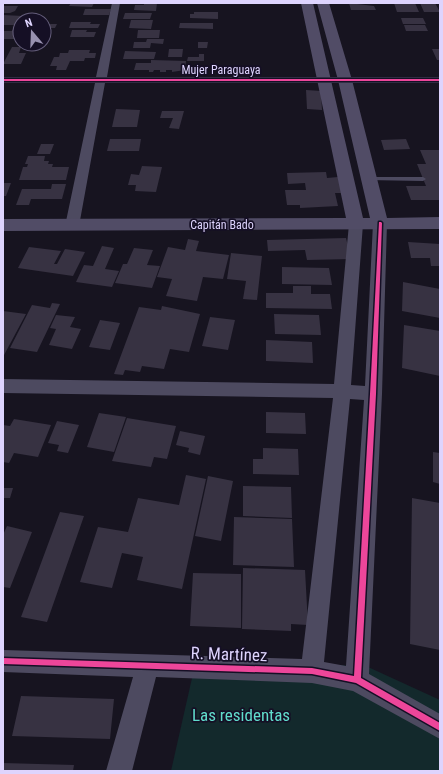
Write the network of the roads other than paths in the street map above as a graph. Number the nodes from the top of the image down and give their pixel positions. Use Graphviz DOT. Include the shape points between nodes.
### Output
graph roads {
  1 [pos="116,3"];
  2 [pos="307,3"];
  3 [pos="323,3"];
  4 [pos="3,80"];
  5 [pos="324,80"];
  6 [pos="344,80"];
  7 [pos="440,80"];
  8 [pos="101,81"];
  9 [pos="369,179"];
  10 [pos="423,179"];
  11 [pos="380,223"];
  12 [pos="440,223"];
  13 [pos="356,224"];
  14 [pos="3,225"];
  15 [pos="72,226"];
  16 [pos="3,386"];
  17 [pos="342,391"];
  18 [pos="373,394"];
  19 [pos="3,661"];
  20 [pos="148,666"];
  21 [pos="312,671"];
  22 [pos="357,680"];
  23 [pos="440,727"];
  24 [pos="119,771"];
  1 -- 8 [label="street"];
  2 -- 5 [label="main road"];
  3 -- 6 [label="main road"];
  4 -- 8 [label="street, Mujer Paraguaya"];
  5 -- 6 [label="street, Mujer Paraguaya"];
  5 -- 8 [label="street, Mujer Paraguaya"];
  5 -- 13 [label="main road"];
  6 -- 7 [label="street, Mujer Paraguaya"];
  6 -- 9 [label="main road"];
  8 -- 15 [label="street"];
  9 -- 10 [label="lane"];
  9 -- 11 [label="main road"];
  11 -- 12 [label="main road, Capitán Bado"];
  11 -- 13 [label="main road, Capitán Bado"];
  11 -- 18 [label="street"];
  13 -- 15 [label="main road, Capitán Bado"];
  13 -- 17 [label="street"];
  14 -- 15 [label="main road, Capitán Bado"];
  16 -- 17 [label="street"];
  17 -- 18 [label="street"];
  17 -- 21 [label="street"];
  18 -- 22 [label="street"];
  19 -- 20 [label="street, R. Martínez"];
  20 -- 21 [label="street, R. Martínez"];
  20 -- 24 [label="street"];
  21 -- 22 [label="street, R. Martínez"];
  22 -- 23 [label="street, R. Martínez"];
}
